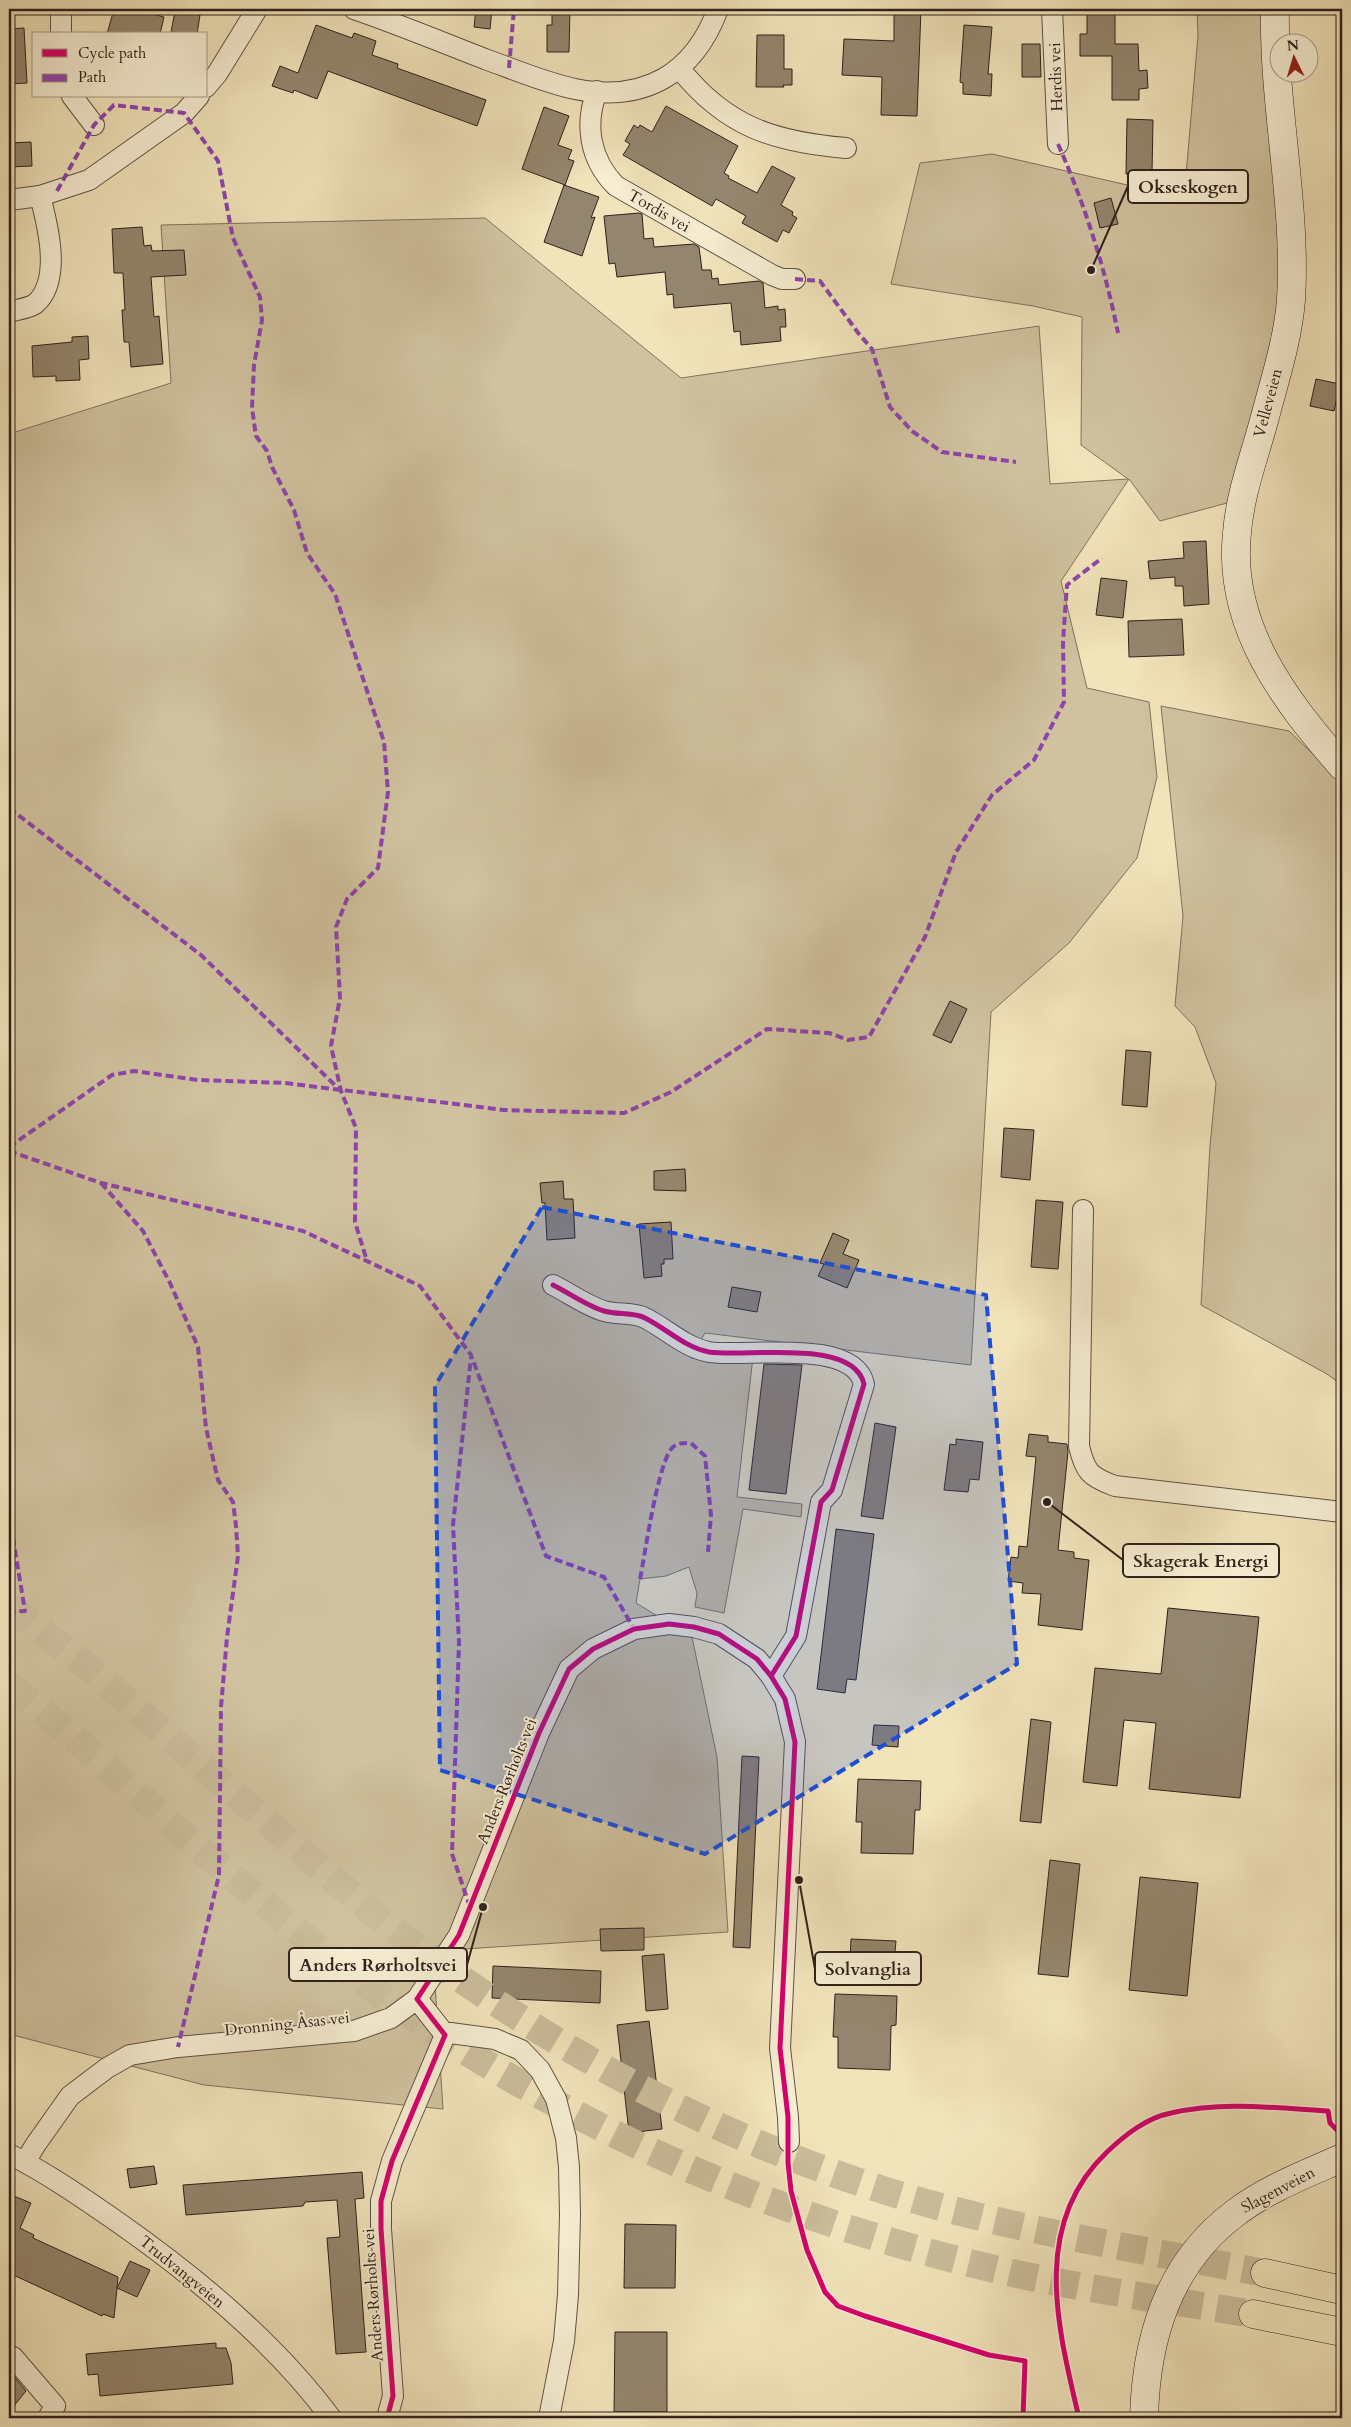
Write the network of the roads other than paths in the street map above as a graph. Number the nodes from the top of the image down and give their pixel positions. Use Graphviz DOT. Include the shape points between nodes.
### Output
graph roads {
  1 [pos="61,9"];
  2 [pos="257,9"];
  3 [pos="354,9"];
  4 [pos="718,9"];
  5 [pos="1052,9"];
  6 [pos="1275,9"];
  7 [pos="60,32"];
  8 [pos="680,69"];
  9 [pos="208,85"];
  10 [pos="597,91"];
  11 [pos="74,98"];
  12 [pos="197,98"];
  13 [pos="94,125"];
  14 [pos="1058,144"];
  15 [pos="846,148"];
  16 [pos="40,196"];
  17 [pos="9,200"];
  18 [pos="794,279"];
  19 [pos="9,312"];
  20 [pos="1342,766"];
  21 [pos="1082,1210"];
  22 [pos="554,1284"];
  23 [pos="1342,1512"];
  24 [pos="771,1676"];
  25 [pos="417,1999"];
  26 [pos="789,2142"];
  27 [pos="17,2158"];
  28 [pos="1342,2158"];
  29 [pos="1266,2272"];
  30 [pos="1342,2290"];
  31 [pos="1253,2314"];
  32 [pos="1342,2332"];
  33 [pos="13,2357"];
  34 [pos="48,2418"];
  35 [pos="331,2418"];
  36 [pos="387,2418"];
  37 [pos="549,2418"];
  38 [pos="1144,2418"];
  1 -- 7 [label="street"];
  2 -- 9 [label="street"];
  3 -- 10 [label="street" via="509,68 574,89"];
  4 -- 8 [label="street" via="710,30 694,55"];
  5 -- 14 [label="street, Herdis vei"];
  6 -- 20 [label="main road, Velleveien" via="1275,62 1290,241 1291,301 1282,350 1242,499 1236,534 1236,564 1243,605 1261,656 1295,710"];
  8 -- 10 [label="street" via="640,88"];
  8 -- 15 [label="street" via="727,115 754,129 790,141"];
  10 -- 18 [label="street, Tordis vei" via="591,108 592,138 598,164 616,186 772,275"];
  11 -- 13 [label="street"];
  12 -- 16 [label="street" via="184,113 89,180"];
  16 -- 17 [label="street"];
  16 -- 19 [label="street" via="50,236 48,286 34,305"];
  21 -- 23 [label="street" via="1079,1446 1084,1466 1097,1479 1115,1486"];
  22 -- 24 [label="street" via="603,1311 644,1317 677,1340 709,1352 811,1354 850,1363 862,1375 864,1384 832,1490 821,1502 796,1636"];
  24 -- 25 [label="street, Anders Rørholts vei" via="757,1659 719,1634 694,1626 670,1624 634,1629 593,1649 569,1669 539,1733 459,1935"];
  24 -- 26 [label="street, Anders Rørholts vei" via="785,1699 794,1742 780,2048"];
  25 -- 27 [label="street, Dronning Åsas vei" via="391,2018 354,2032 178,2047 130,2055 70,2096 36,2144"];
  25 -- 36 [label="street, Anders Rørholts vei" via="445,2035 392,2161 381,2201 393,2396"];
  25 -- 37 [label="street" via="443,2032 495,2039 521,2050 540,2070 556,2099 566,2138 570,2215 564,2341"];
  27 -- 35 [label="street, Trudvangveien" via="173,2261 246,2325 312,2393"];
  28 -- 38 [label="main road, Slagenveien" via="1264,2194 1234,2214 1190,2259 1169,2294 1149,2352"];
  29 -- 30 [label="main road"];
  31 -- 32 [label="main road"];
  33 -- 34 [label="street" via="55,2406"];
}
